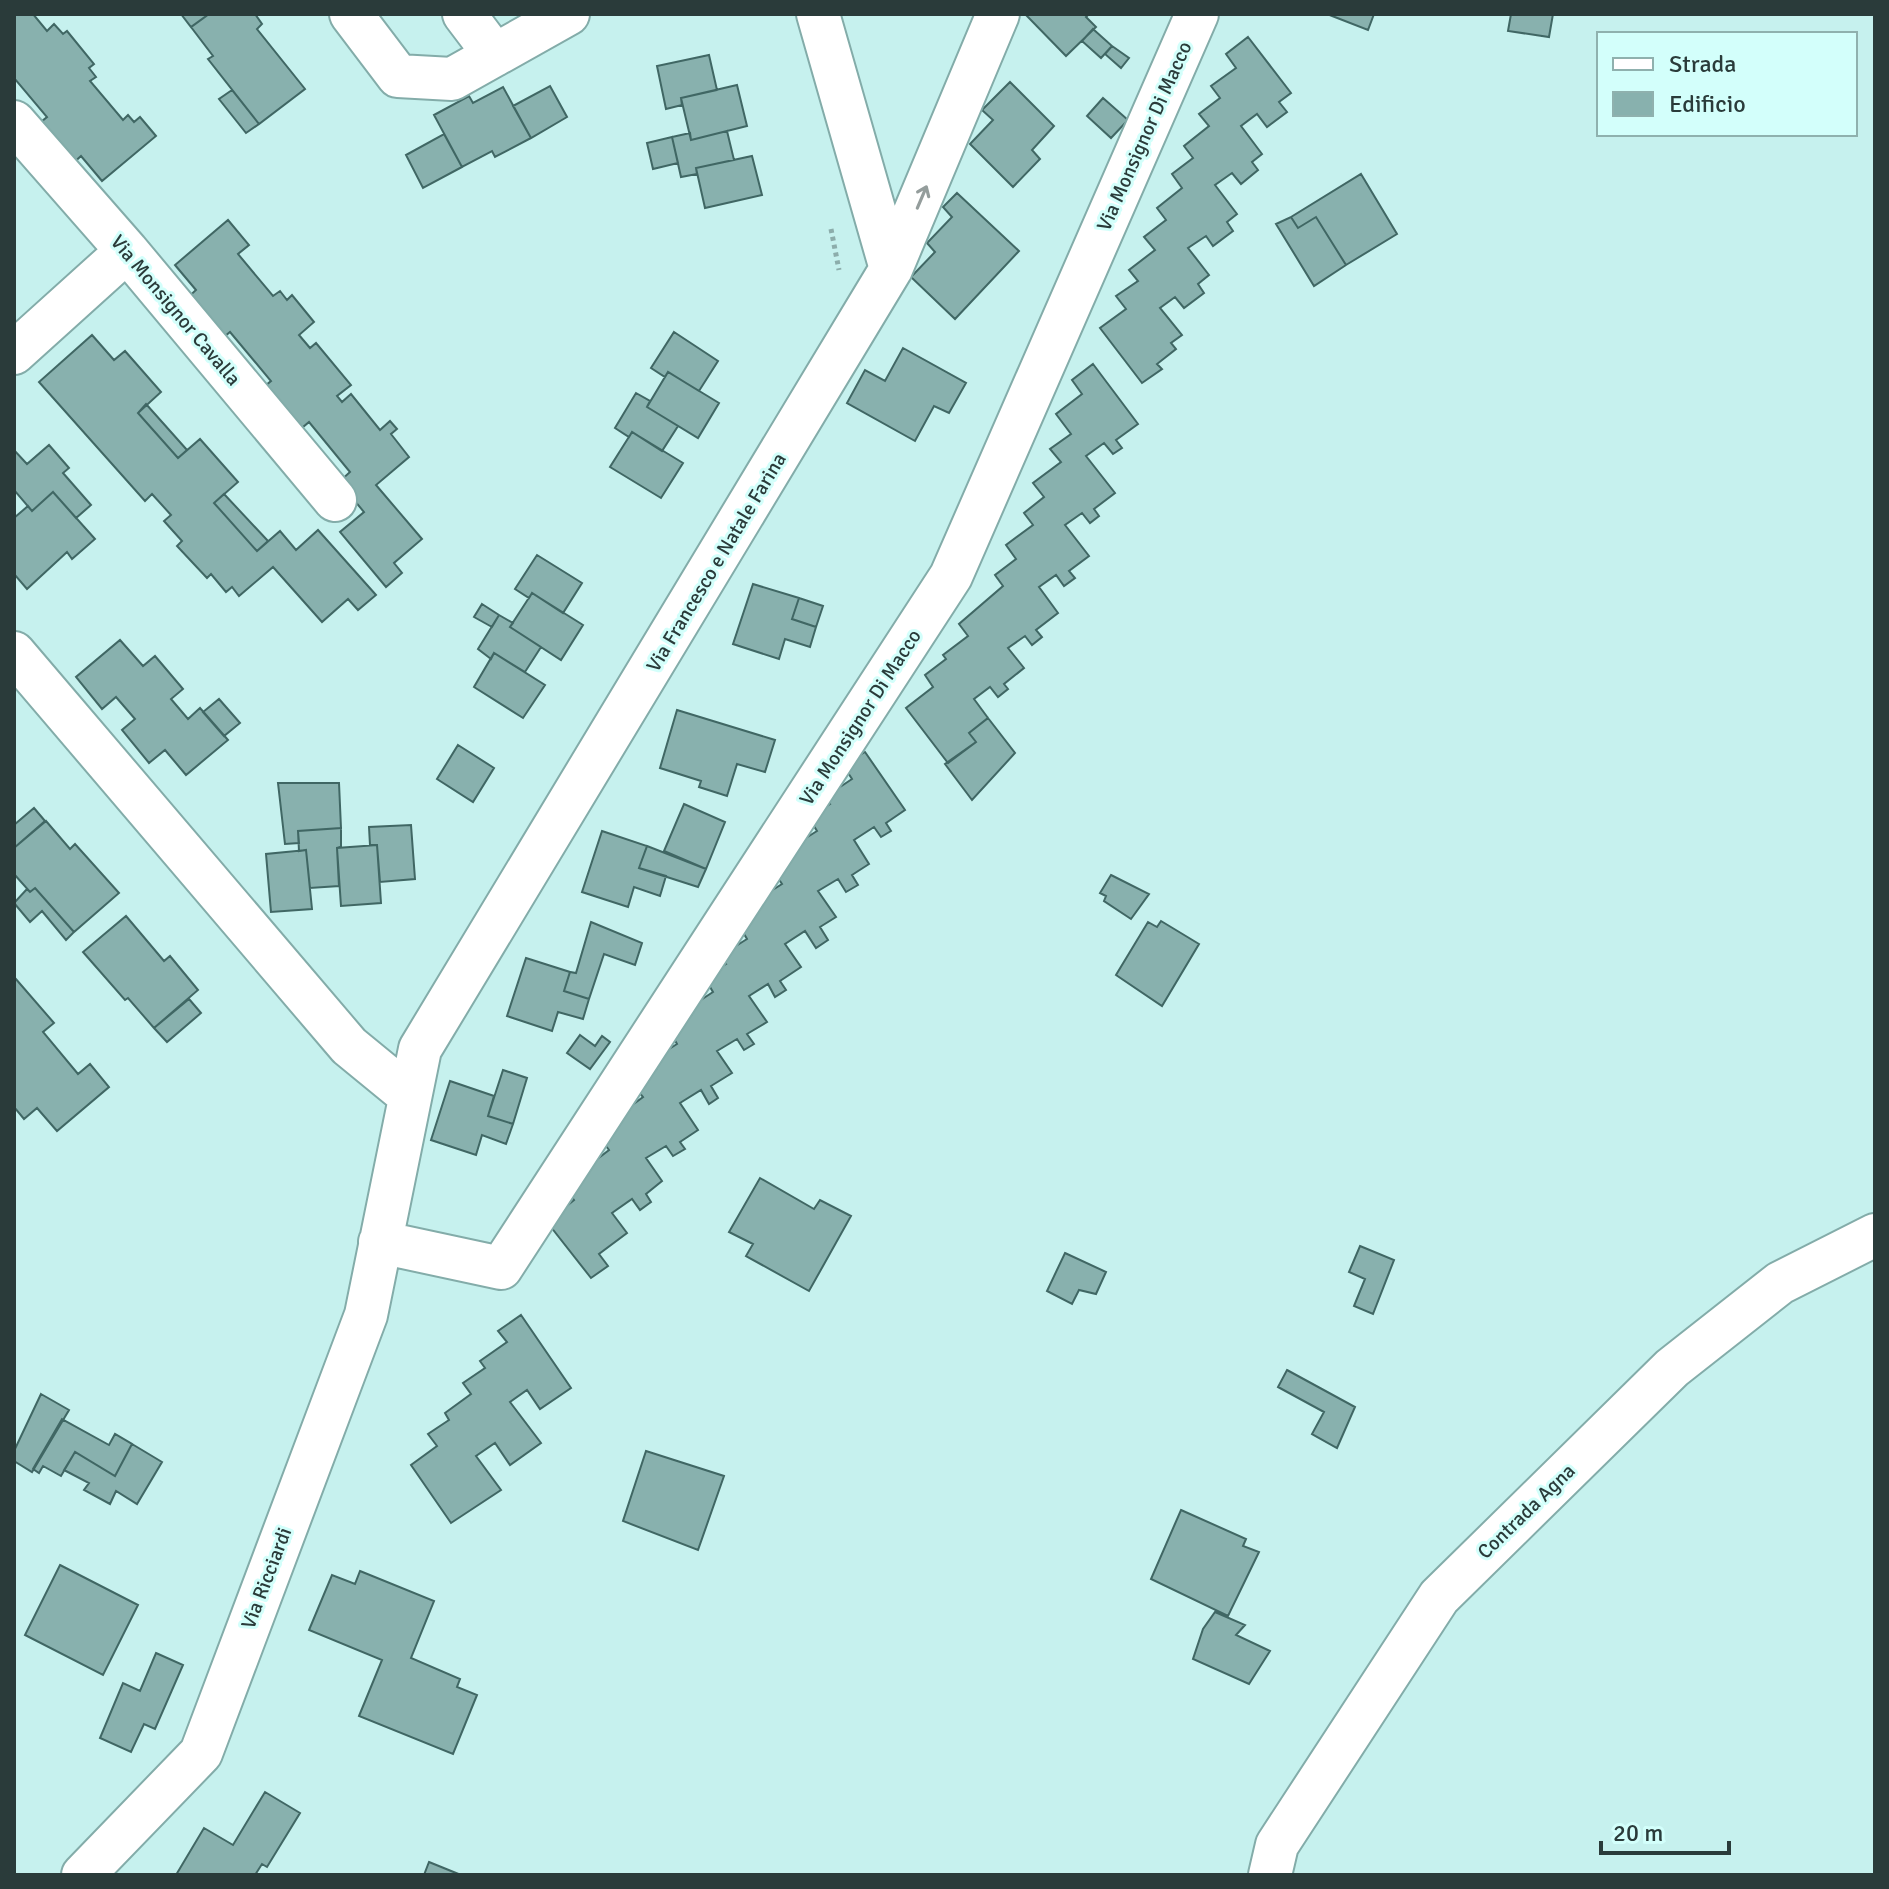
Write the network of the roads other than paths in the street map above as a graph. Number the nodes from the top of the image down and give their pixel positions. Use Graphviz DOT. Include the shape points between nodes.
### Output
graph roads {
  1 [pos="351,14"];
  2 [pos="464,14"];
  3 [pos="568,14"];
  4 [pos="818,14"];
  5 [pos="998,14"];
  6 [pos="1197,14"];
  7 [pos="495,55"];
  8 [pos="14,122"];
  9 [pos="127,251"];
  10 [pos="891,269"];
  11 [pos="14,353"];
  12 [pos="335,500"];
  13 [pos="14,653"];
  14 [pos="410,1096"];
  15 [pos="1875,1235"];
  16 [pos="380,1242"];
  17 [pos="83,1875"];
  18 [pos="1270,1875"];
  1 -- 7 [label="street" via="398,76 452,79"];
  2 -- 7 [label="street"];
  3 -- 7 [label="street"];
  4 -- 10 [label="street"];
  10 -- 5 [label="street, Via Francesco e Natale Farina, one-way"];
  6 -- 16 [label="street, Via Monsignor Di Macco" via="951,576 501,1268"];
  8 -- 9 [label="street, Via Monsignor Cavalla"];
  9 -- 11 [label="street"];
  9 -- 12 [label="street, Via Monsignor Cavalla"];
  10 -- 14 [label="street, Via Francesco e Natale Farina" via="420,1049"];
  13 -- 14 [label="street" via="349,1046"];
  14 -- 16 [label="street, Via Francesco e Natale Farina"];
  15 -- 18 [label="street, Contrada Agna" via="1780,1283 1672,1368 1439,1597 1277,1845"];
  16 -- 17 [label="street, Via Ricciardi" via="366,1315 201,1753"];
}
